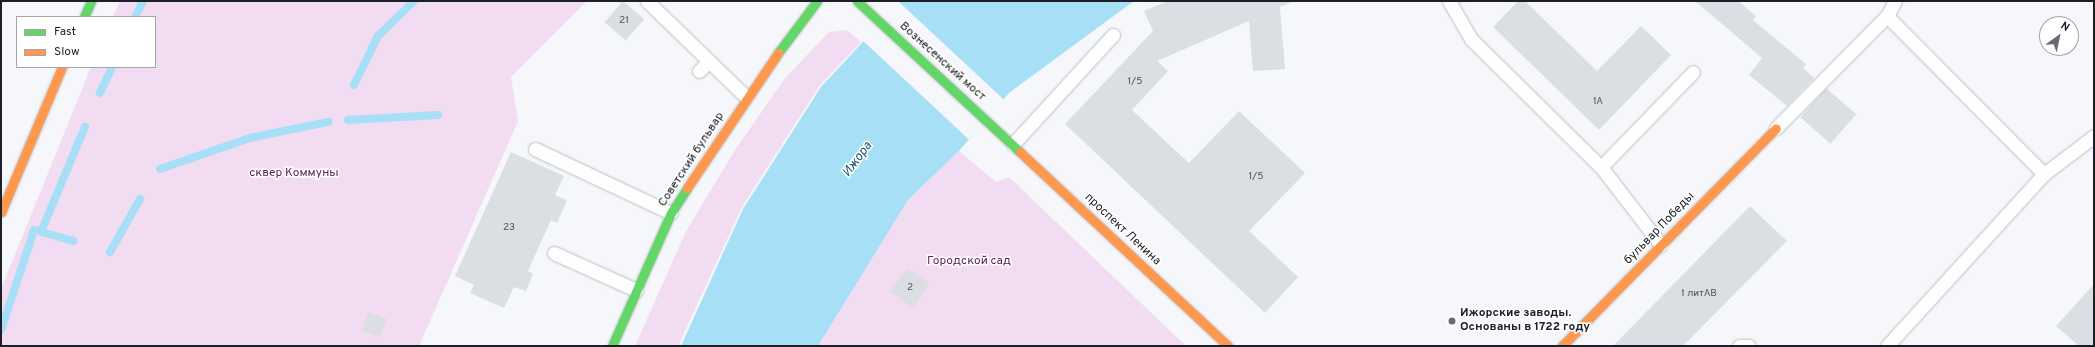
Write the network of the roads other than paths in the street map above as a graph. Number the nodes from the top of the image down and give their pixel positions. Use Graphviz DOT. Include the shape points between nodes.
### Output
graph roads {
  1 [pos="91,1"];
  2 [pos="647,1"];
  3 [pos="817,1"];
  4 [pos="857,1"];
  5 [pos="1449,1"];
  6 [pos="1895,1"];
  7 [pos="84,16"];
  8 [pos="1887,16"];
  9 [pos="1113,35"];
  10 [pos="709,61"];
  11 [pos="62,68"];
  12 [pos="699,71"];
  13 [pos="1693,72"];
  14 [pos="746,97"];
  15 [pos="1776,128"];
  16 [pos="1000,132"];
  17 [pos="2094,136"];
  18 [pos="1013,144"];
  19 [pos="535,149"];
  20 [pos="1601,167"];
  21 [pos="2044,174"];
  22 [pos="1,212"];
  23 [pos="671,213"];
  24 [pos="1661,245"];
  25 [pos="554,253"];
  26 [pos="636,290"];
  27 [pos="612,346"];
  28 [pos="1228,346"];
  29 [pos="1562,346"];
  30 [pos="1738,346"];
  31 [pos="1749,346"];
  32 [pos="1887,346"];
  1 -- 7 [label="street"];
  2 -- 10 [label="lane"];
  3 -- 14 [label="street, Советский бульвар"];
  4 -- 16 [label="street, Вознесенский мост"];
  5 -- 20 [label="lane" via="1471,39"];
  6 -- 8 [label="lane"];
  8 -- 15 [label="lane"];
  8 -- 21 [label="lane"];
  9 -- 18 [label="lane"];
  10 -- 12 [label="lane"];
  10 -- 14 [label="lane"];
  11 -- 22 [label="street"];
  13 -- 20 [label="lane"];
  14 -- 23 [label="street, Советский бульвар"];
  15 -- 24 [label="street, бульвар Победы"];
  16 -- 18 [label="street, проспект Ленина"];
  17 -- 21 [label="lane"];
  18 -- 28 [label="street, проспект Ленина"];
  19 -- 23 [label="lane"];
  20 -- 24 [label="lane"];
  21 -- 32 [label="lane"];
  23 -- 26 [label="street, Советский бульвар"];
  24 -- 29 [label="street, бульвар Победы"];
  25 -- 26 [label="lane"];
  26 -- 27 [label="street, Советский бульвар"];
  30 -- 31 [label="lane"];
}
